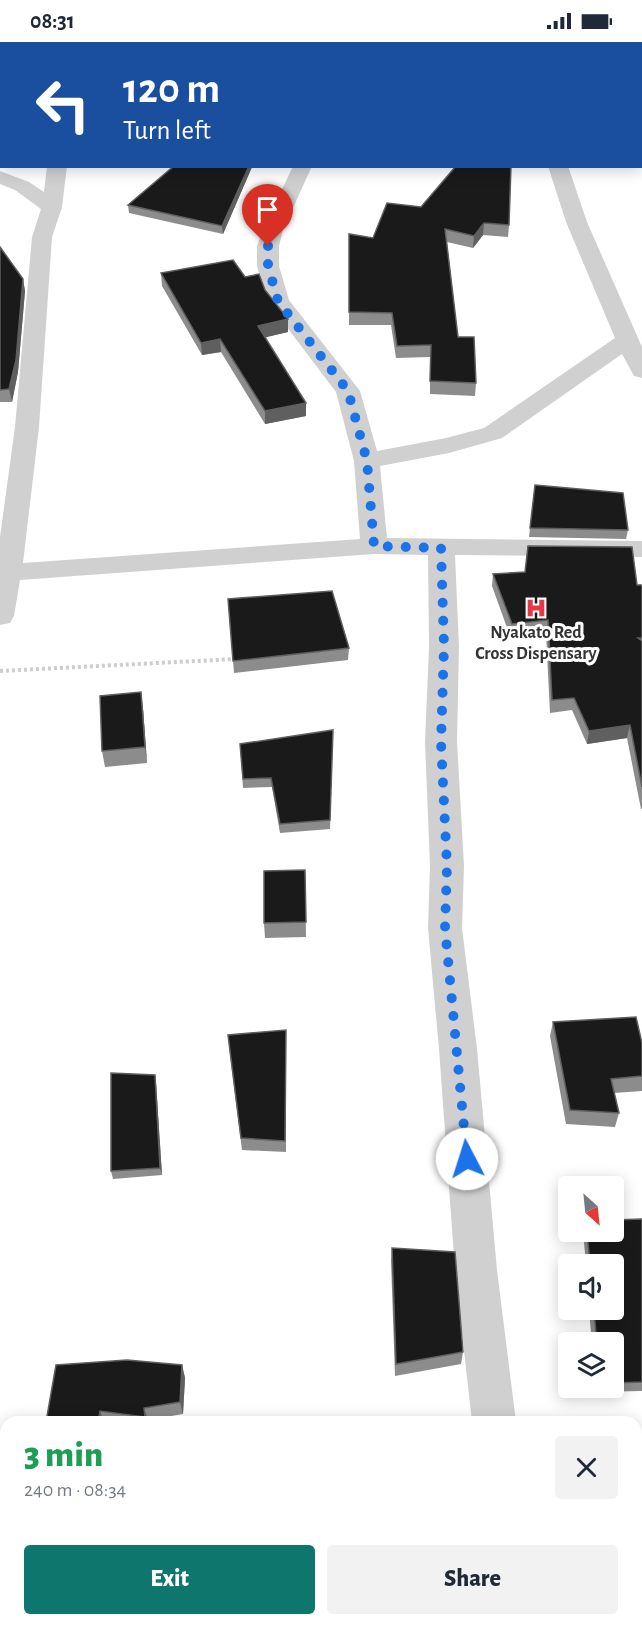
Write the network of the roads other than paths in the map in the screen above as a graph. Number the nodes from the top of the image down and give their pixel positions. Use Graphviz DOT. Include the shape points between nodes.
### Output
graph roads {
  1 [pos="57,168"];
  2 [pos="302,168"];
  3 [pos="559,168"];
  4 [pos="0,177"];
  5 [pos="52,207"];
  6 [pos="627,325"];
  7 [pos="642,371"];
  8 [pos="367,461"];
  9 [pos="374,546"];
  10 [pos="441,548"];
  11 [pos="642,549"];
  12 [pos="4,573"];
  13 [pos="0,616"];
  14 [pos="493,1416"];
  1 -- 5 [label="street"];
  2 -- 8 [label="street" via="273,230 268,266 278,301 348,391"];
  3 -- 6 [label="street" via="592,260"];
  4 -- 5 [label="street" via="22,186"];
  5 -- 12 [label="street" via="42,237 28,430"];
  6 -- 7 [label="street"];
  6 -- 8 [label="street" via="493,433"];
  8 -- 9 [label="street"];
  9 -- 10 [label="street"];
  9 -- 12 [label="street"];
  10 -- 11 [label="street"];
  10 -- 14 [label="street" via="445,928"];
  12 -- 13 [label="street"];
}
